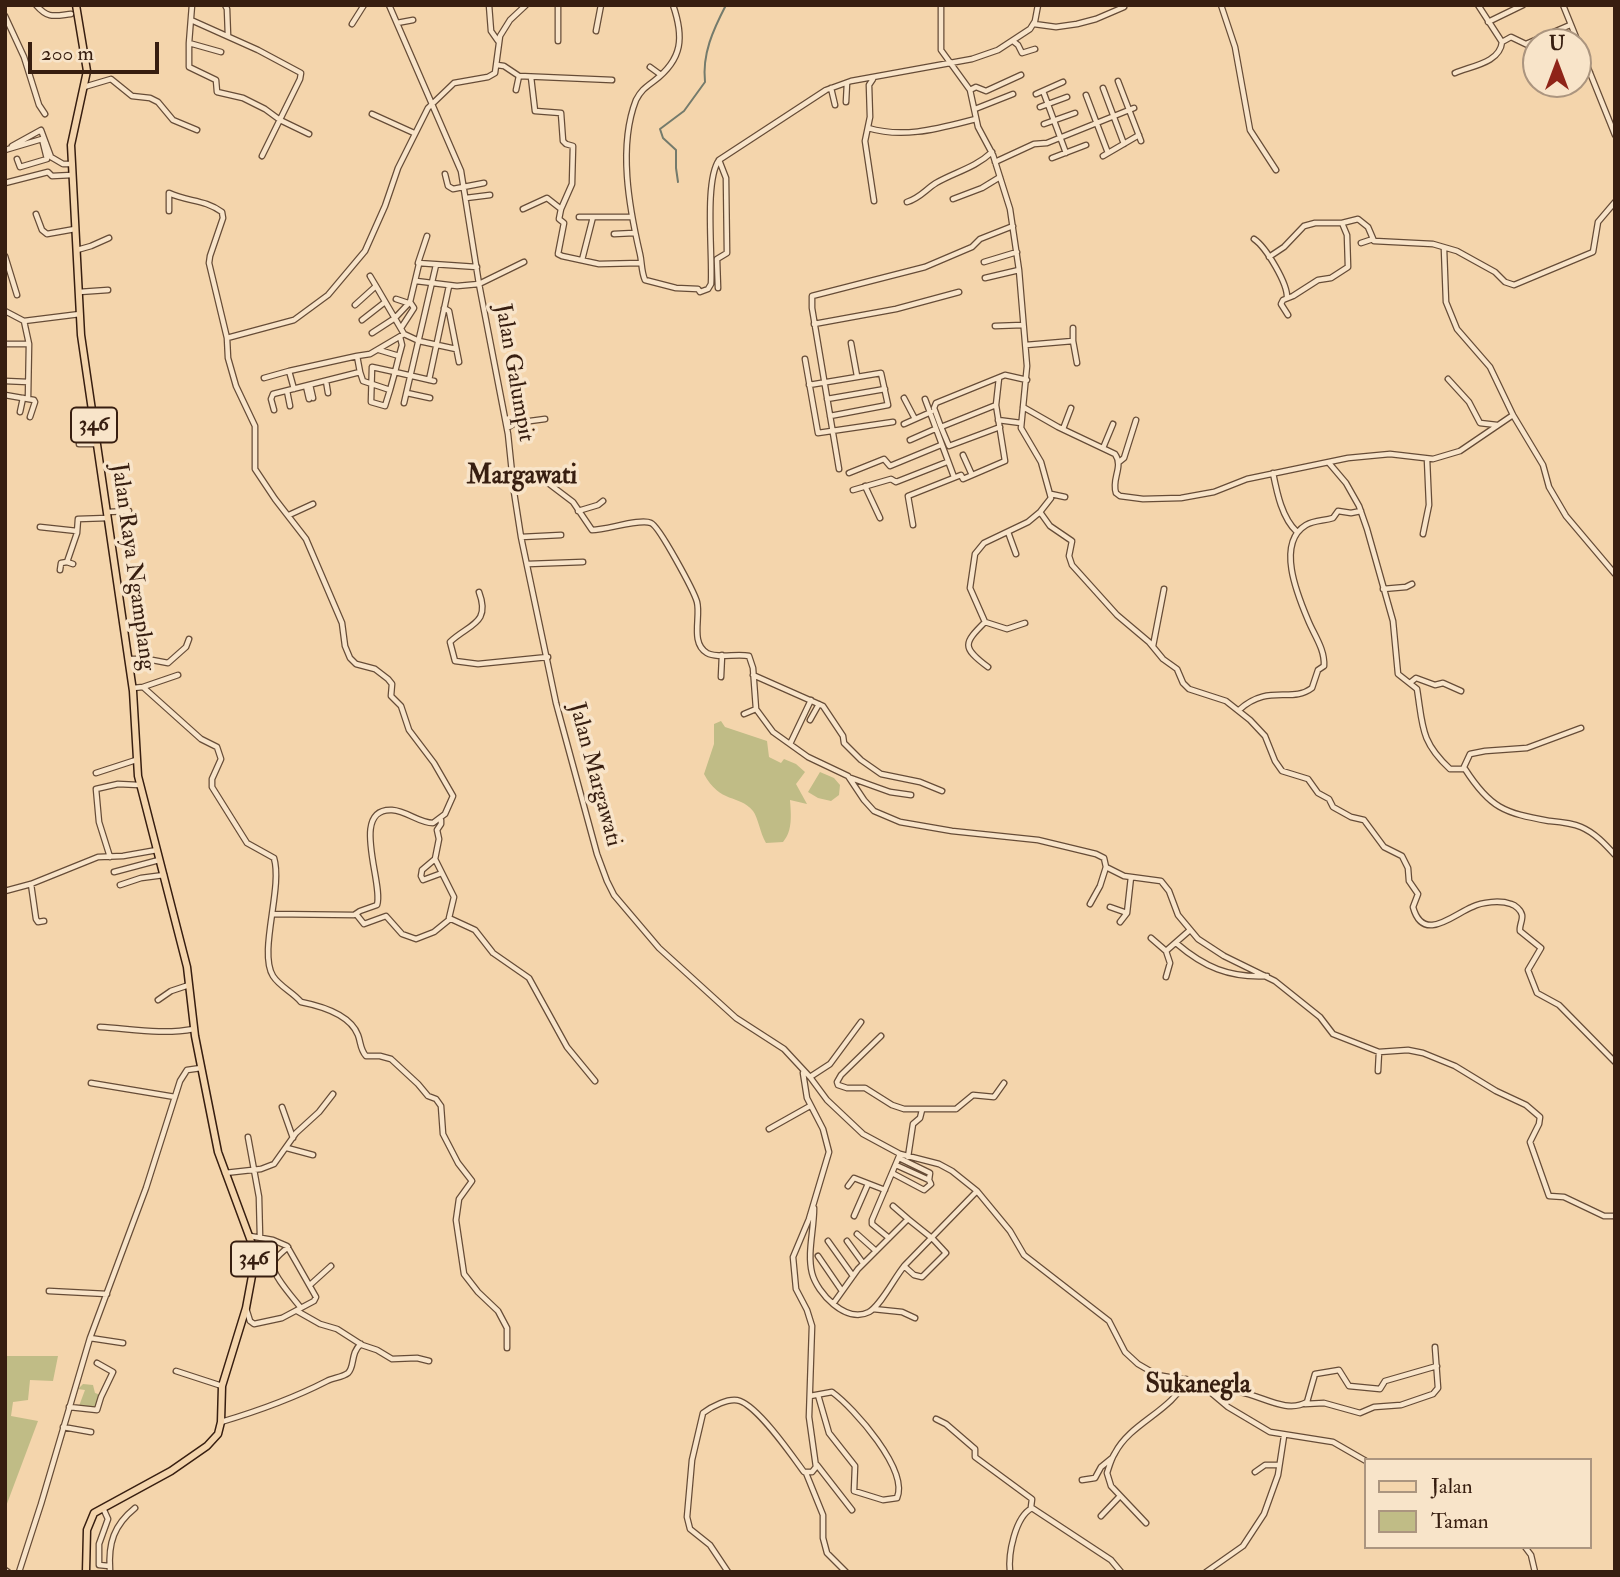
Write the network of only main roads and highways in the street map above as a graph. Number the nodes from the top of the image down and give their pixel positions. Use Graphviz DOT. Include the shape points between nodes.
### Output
graph roads {
  1 [pos="76,5"];
  2 [pos="86,1572"];
  1 -- 2 [label="main road, Jalan Raya Ngamplang / 346" via="87,77 71,160 80,313 128,659 139,785 189,985 215,1139 253,1248 254,1273 222,1386 216,1437 143,1488 94,1513 88,1525"];
}
